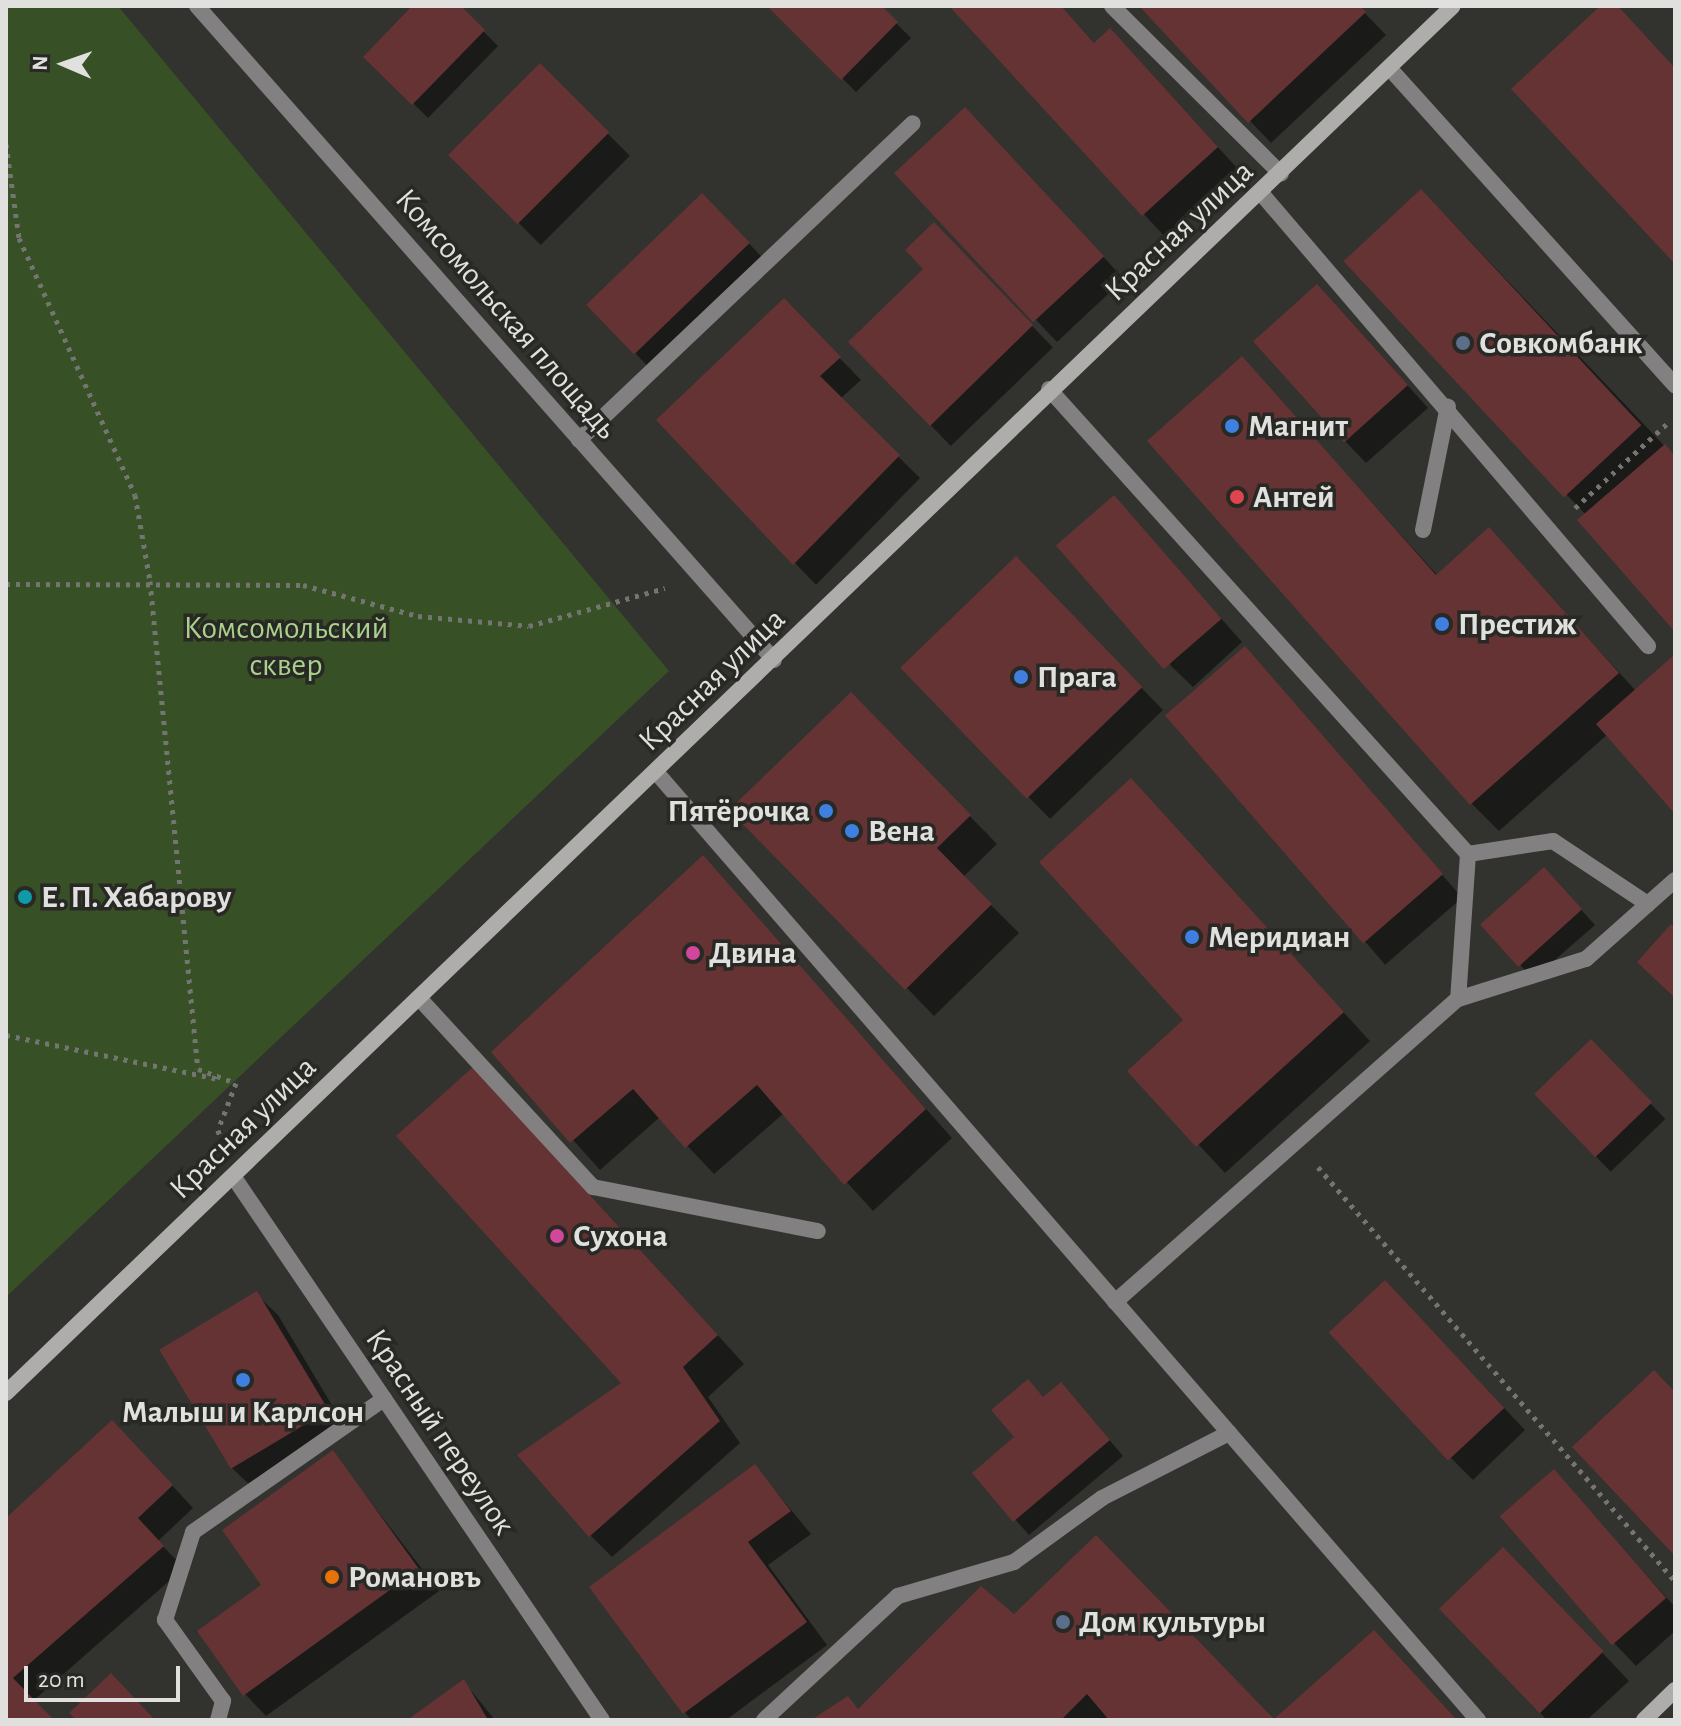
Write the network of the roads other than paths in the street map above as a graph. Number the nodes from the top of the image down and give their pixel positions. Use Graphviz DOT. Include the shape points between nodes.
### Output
graph roads {
  1 [pos="197,6"];
  2 [pos="1112,6"];
  3 [pos="1453,6"];
  4 [pos="1392,71"];
  5 [pos="913,123"];
  6 [pos="1281,174"];
  7 [pos="1261,193"];
  8 [pos="1675,385"];
  9 [pos="1049,389"];
  10 [pos="1448,406"];
  11 [pos="579,440"];
  12 [pos="1423,530"];
  13 [pos="1648,646"];
  14 [pos="774,660"];
  15 [pos="656,772"];
  16 [pos="1468,854"];
  17 [pos="1675,880"];
  18 [pos="1648,904"];
  19 [pos="419,998"];
  20 [pos="1458,999"];
  21 [pos="233,1176"];
  22 [pos="818,1231"];
  23 [pos="1115,1302"];
  24 [pos="6,1393"];
  25 [pos="384,1399"];
  26 [pos="1229,1433"];
  27 [pos="1675,1690"];
  28 [pos="218,1720"];
  29 [pos="602,1720"];
  30 [pos="764,1720"];
  31 [pos="1478,1720"];
  32 [pos="1644,1720"];
  1 -- 11 [label="street, Комсомольская площадь"];
  2 -- 6 [label="street"];
  3 -- 4 [label="main road, Красная улица"];
  4 -- 6 [label="main road, Красная улица"];
  4 -- 8 [label="street"];
  5 -- 11 [label="street"];
  6 -- 7 [label="main road, Красная улица"];
  7 -- 9 [label="main road, Красная улица"];
  7 -- 10 [label="street"];
  9 -- 14 [label="main road, Красная улица"];
  9 -- 16 [label="street"];
  10 -- 12 [label="street"];
  10 -- 13 [label="street"];
  11 -- 14 [label="street, Комсомольская площадь"];
  14 -- 15 [label="main road, Красная улица"];
  15 -- 19 [label="main road, Красная улица"];
  15 -- 23 [label="street"];
  16 -- 18 [label="street" via="1553,841"];
  16 -- 20 [label="street"];
  17 -- 18 [label="street"];
  18 -- 20 [label="street" via="1586,959"];
  19 -- 21 [label="main road, Красная улица"];
  19 -- 22 [label="street" via="593,1187"];
  20 -- 23 [label="street"];
  21 -- 24 [label="main road, Красная улица"];
  21 -- 25 [label="street, Красный переулок"];
  23 -- 26 [label="street"];
  25 -- 28 [label="street" via="193,1532 165,1620 223,1701"];
  25 -- 29 [label="street, Красный переулок"];
  26 -- 30 [label="street" via="1102,1498 1014,1562 898,1596"];
  26 -- 31 [label="street"];
  27 -- 32 [label="main road"];
}
